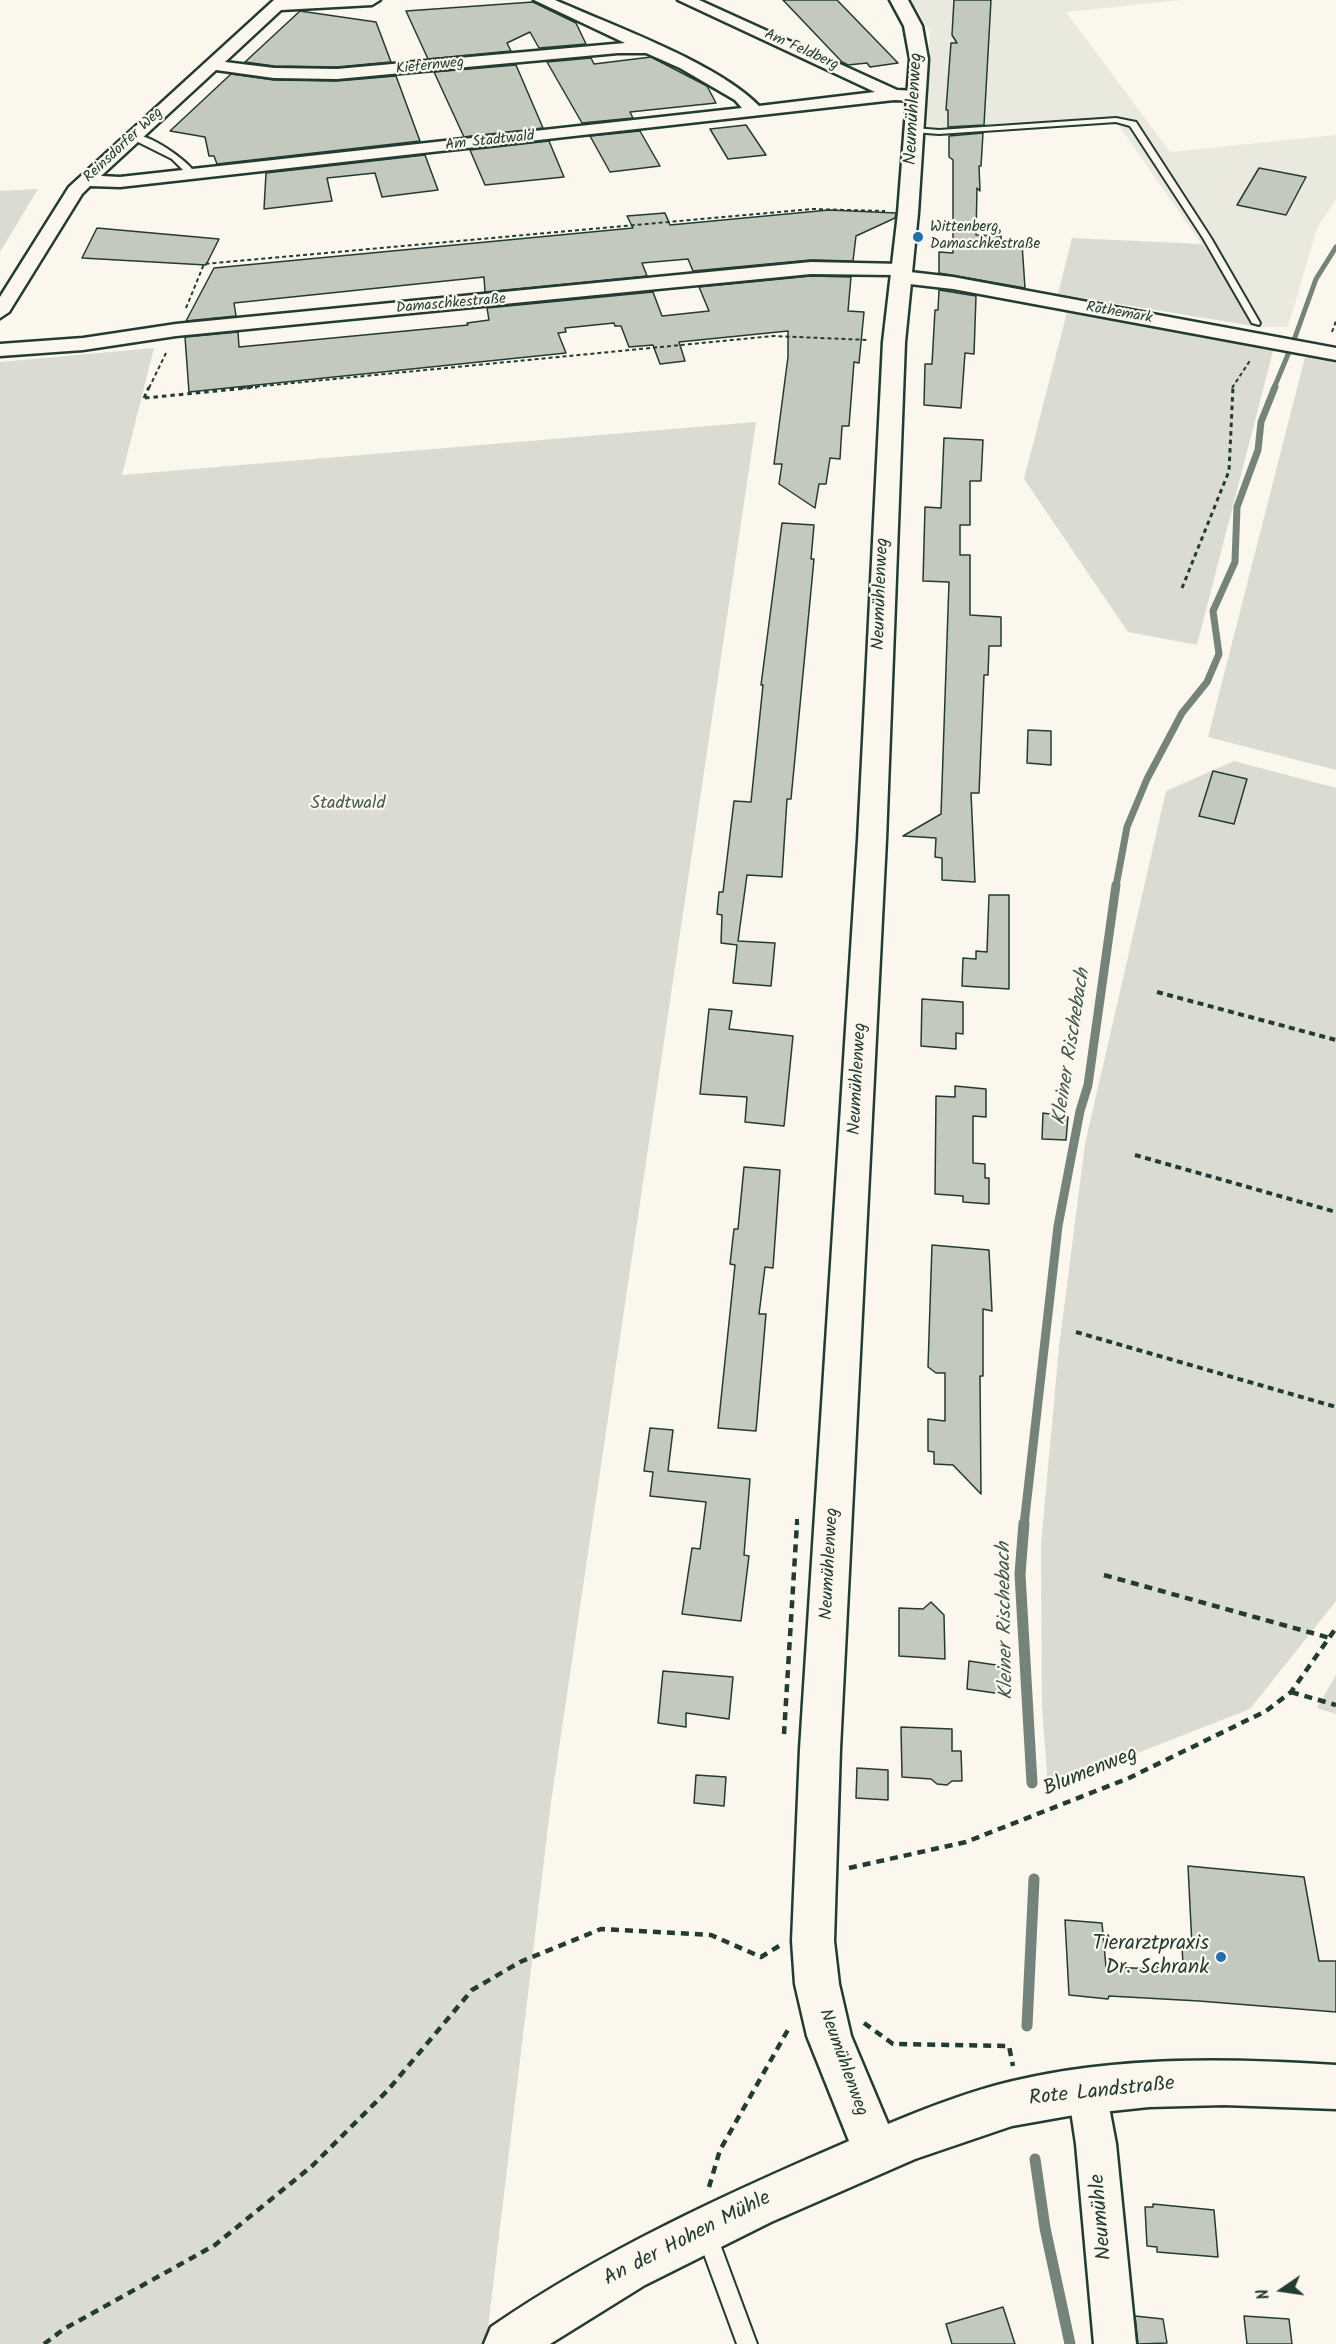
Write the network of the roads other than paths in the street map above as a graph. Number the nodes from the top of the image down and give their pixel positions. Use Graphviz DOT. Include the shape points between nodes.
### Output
graph roads {
  1 [pos="372,0"];
  2 [pos="542,0"];
  3 [pos="686,0"];
  4 [pos="899,0"];
  5 [pos="281,2"];
  6 [pos="645,48"];
  7 [pos="214,64"];
  8 [pos="894,95"];
  9 [pos="917,96"];
  10 [pos="755,112"];
  11 [pos="914,130"];
  12 [pos="133,136"];
  13 [pos="192,174"];
  14 [pos="86,181"];
  15 [pos="902,274"];
  16 [pos="0,312"];
  17 [pos="1259,332"];
  18 [pos="0,350"];
  19 [pos="1336,354"];
  20 [pos="1336,2087"];
  21 [pos="1087,2091"];
  22 [pos="877,2152"];
  23 [pos="705,2228"];
  24 [pos="508,2344"];
  25 [pos="747,2344"];
  26 [pos="1115,2344"];
  1 -- 5 [label="street, Reinsdorfer Weg" via="295,6"];
  2 -- 6 [label="street, Kiefernweg"];
  3 -- 8 [label="street, Am Feldberg"];
  4 -- 9 [label="street, Neumühlenweg" via="913,26 919,49"];
  5 -- 7 [label="street, Reinsdorfer Weg"];
  6 -- 7 [label="street, Kiefernweg" via="316,75"];
  6 -- 10 [label="street, Kiefernweg" via="686,65 741,97"];
  7 -- 12 [label="street, Reinsdorfer Weg"];
  8 -- 9 [label="street, Am Feldberg"];
  8 -- 10 [label="street, Am Stadtwald"];
  9 -- 11 [label="street, Neumühlenweg"];
  10 -- 13 [label="street, Am Stadtwald"];
  11 -- 15 [label="street, Neumühlenweg"];
  11 -- 17 [label="lane" via="939,132 1116,120 1133,124 1207,238"];
  12 -- 13 [label="lane" via="190,168"];
  12 -- 14 [label="street, Reinsdorfer Weg"];
  13 -- 14 [label="street, Am Stadtwald" via="102,183"];
  14 -- 16 [label="street, Reinsdorfer Weg" via="75,190"];
  15 -- 17 [label="street, Rothemark"];
  15 -- 18 [label="street, Damaschkestraße" via="811,268"];
  15 -- 22 [label="street, Neumühlenweg" via="894,342 872,840 813,1925 817,1984 829,2036"];
  17 -- 19 [label="street, Rothemark" via="1292,346"];
  20 -- 21 [label="street, Rote Landstraße" via="1199,2083"];
  21 -- 22 [label="street, Rote Landstraße" via="1022,2102 956,2121"];
  21 -- 26 [label="street, Neumühle" via="1096,2144"];
  22 -- 23 [label="street, An der Hohen Mühle"];
  23 -- 24 [label="street, An der Hohen Mühle" via="616,2275"];
  23 -- 25 [label="lane"];
}
